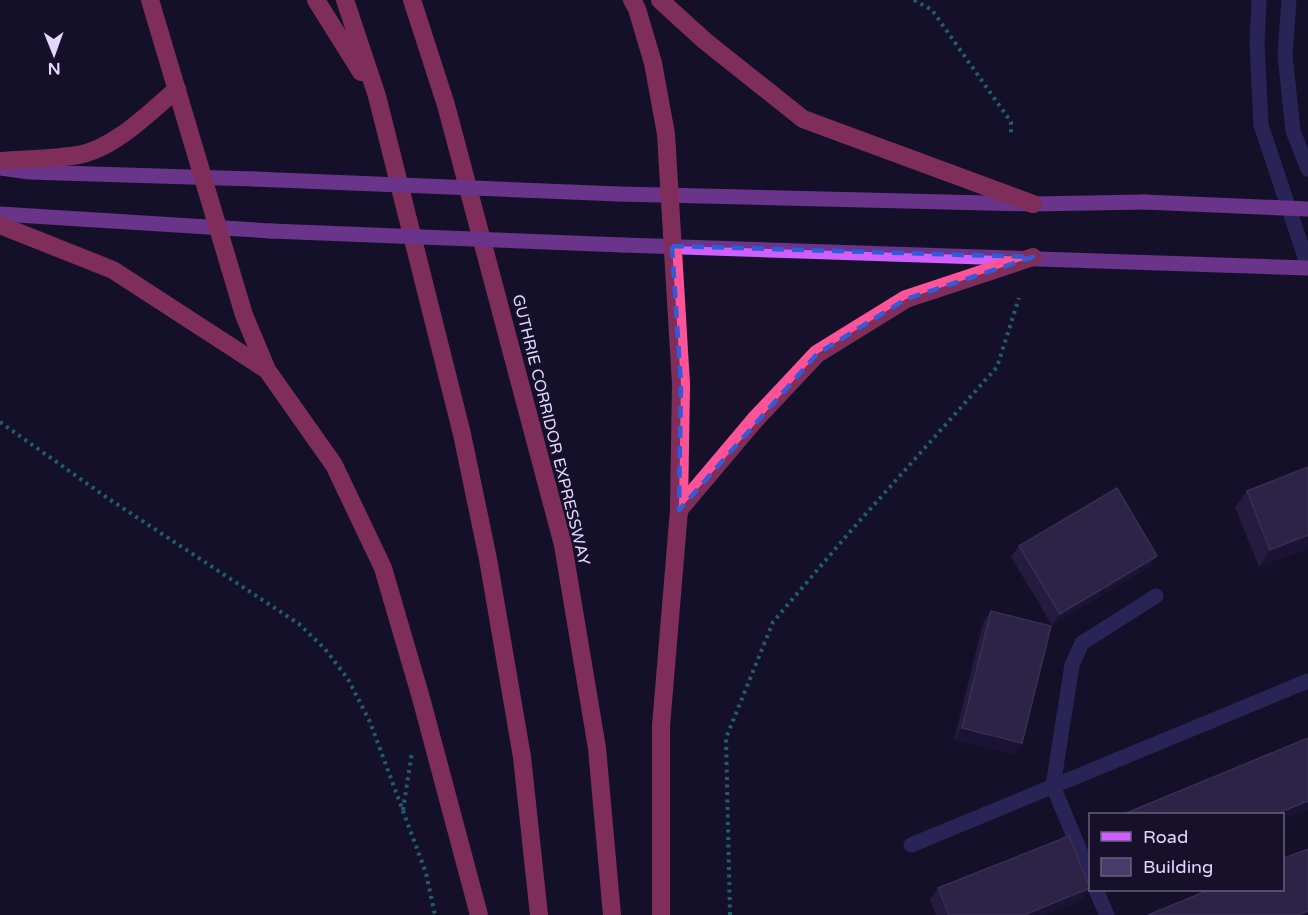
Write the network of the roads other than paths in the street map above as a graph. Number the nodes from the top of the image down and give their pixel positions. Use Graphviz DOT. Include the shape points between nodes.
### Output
graph roads {
  1 [pos="150,0"];
  2 [pos="316,0"];
  3 [pos="345,0"];
  4 [pos="412,0"];
  5 [pos="632,0"];
  6 [pos="660,0"];
  7 [pos="1259,0"];
  8 [pos="1289,0"];
  9 [pos="177,89"];
  10 [pos="377,96"];
  11 [pos="0,160"];
  12 [pos="0,168"];
  13 [pos="1308,170"];
  14 [pos="204,178"];
  15 [pos="669,196"];
  16 [pos="1034,204"];
  17 [pos="1308,208"];
  18 [pos="0,214"];
  19 [pos="0,225"];
  20 [pos="217,228"];
  21 [pos="672,246"];
  22 [pos="1033,257"];
  23 [pos="1308,267"];
  24 [pos="267,370"];
  25 [pos="679,510"];
  26 [pos="1156,596"];
  27 [pos="1308,681"];
  28 [pos="1053,786"];
  29 [pos="911,844"];
  30 [pos="1089,873"];
  31 [pos="1096,891"];
  32 [pos="478,915"];
  33 [pos="539,915"];
  34 [pos="612,915"];
  35 [pos="661,915"];
  36 [pos="1107,915"];
  1 -- 9 [label="highway"];
  2 -- 10 [label="highway"];
  3 -- 10 [label="highway"];
  4 -- 34 [label="highway, GUTHRIE CORRIDOR EXPRESSWAY" via="446,105 562,545 597,748"];
  5 -- 15 [label="highway" via="653,63 666,134"];
  6 -- 16 [label="highway" via="803,119"];
  7 -- 23 [label="street" via="1261,125"];
  8 -- 13 [label="street" via="1285,55 1293,131"];
  9 -- 11 [label="highway" via="109,143 80,155"];
  9 -- 14 [label="highway"];
  10 -- 33 [label="highway" via="462,434 485,548 522,757"];
  12 -- 14 [label="main road"];
  14 -- 15 [label="main road, bridge"];
  14 -- 20 [label="highway"];
  15 -- 16 [label="main road"];
  15 -- 21 [label="highway"];
  16 -- 17 [label="main road, bridge" via="1144,202"];
  18 -- 20 [label="main road"];
  19 -- 24 [label="highway" via="113,270"];
  20 -- 21 [label="main road, bridge"];
  20 -- 24 [label="highway" via="243,315"];
  21 -- 22 [label="main road"];
  21 -- 25 [label="highway" via="681,384"];
  22 -- 23 [label="main road"];
  22 -- 25 [label="highway" via="906,299 817,354"];
  24 -- 32 [label="highway" via="334,465 383,568"];
  25 -- 35 [label="highway" via="661,726"];
  26 -- 28 [label="street" via="1082,643 1072,665"];
  27 -- 28 [label="street"];
  28 -- 29 [label="street"];
  28 -- 30 [label="street"];
  31 -- 36 [label="street"];
}
